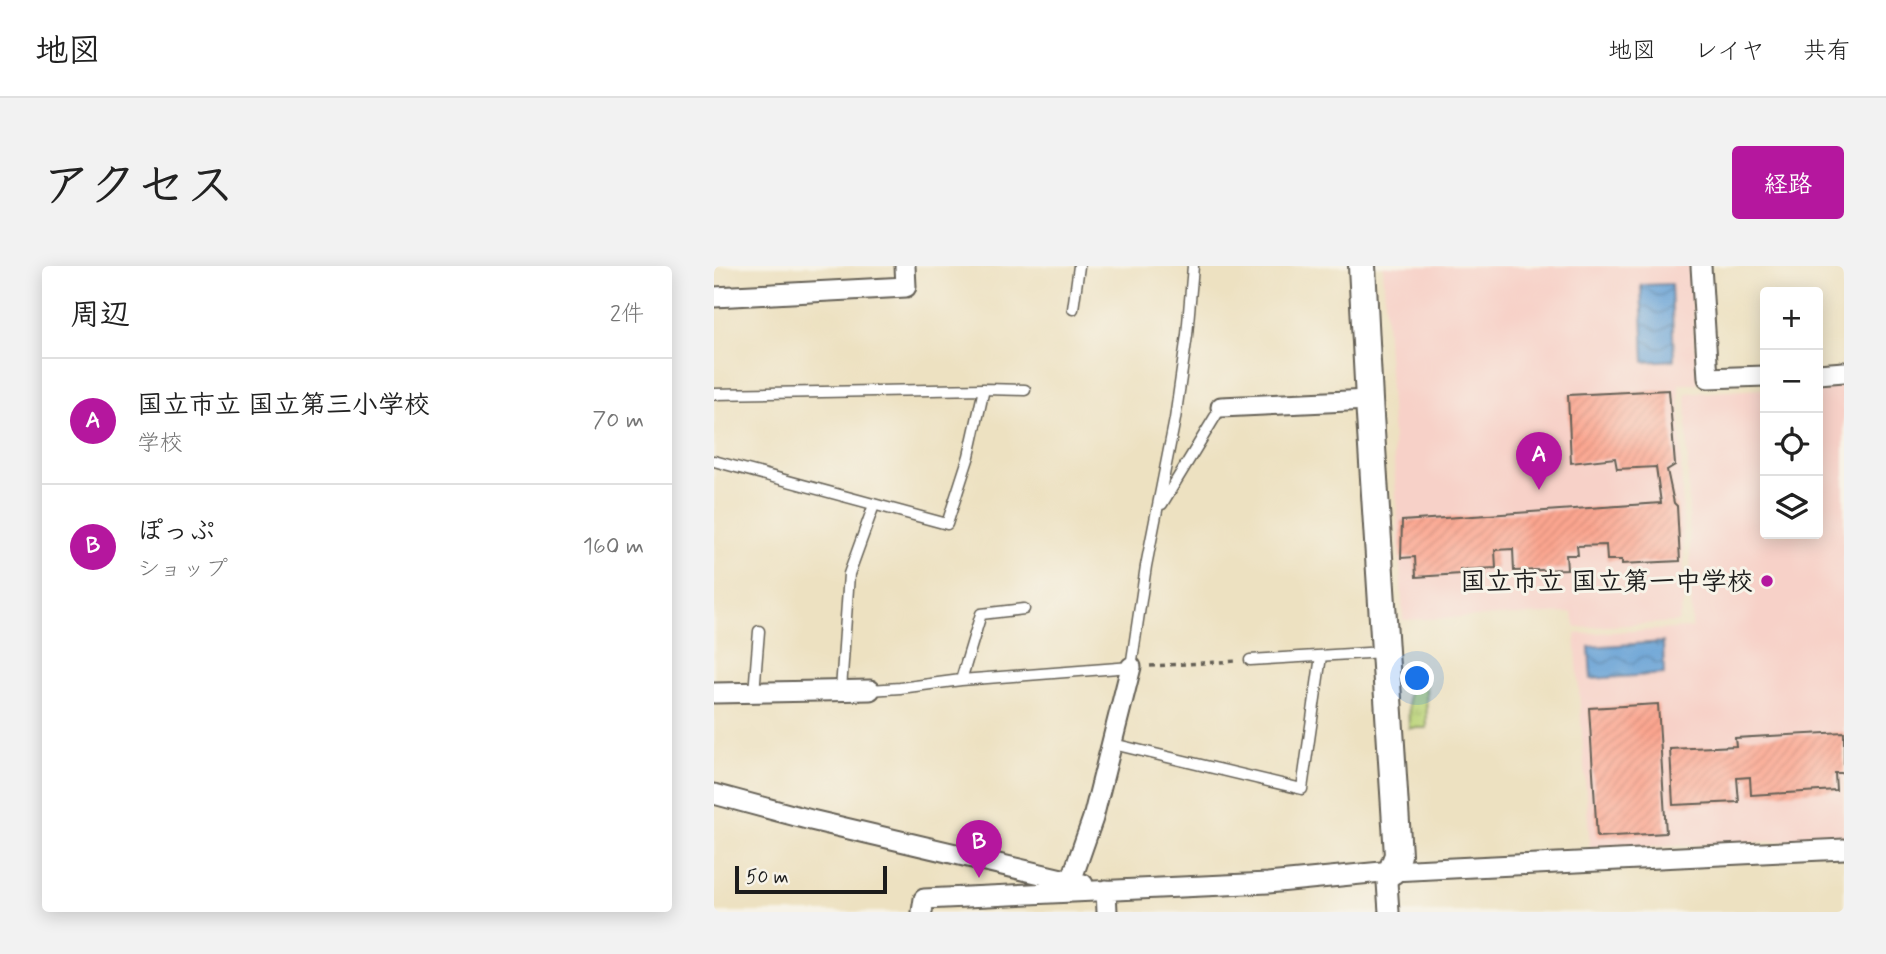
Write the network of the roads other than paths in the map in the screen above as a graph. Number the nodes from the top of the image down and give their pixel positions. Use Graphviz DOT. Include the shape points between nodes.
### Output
graph roads {
  1 [pos="905,266"];
  2 [pos="1079,266"];
  3 [pos="1193,266"];
  4 [pos="1362,266"];
  5 [pos="1701,266"];
  6 [pos="714,297"];
  7 [pos="1073,309"];
  8 [pos="1844,372"];
  9 [pos="1823,374"];
  10 [pos="1760,376"];
  11 [pos="984,389"];
  12 [pos="1025,390"];
  13 [pos="714,394"];
  14 [pos="1369,400"];
  15 [pos="1221,407"];
  16 [pos="714,461"];
  17 [pos="874,505"];
  18 [pos="1158,511"];
  19 [pos="1024,609"];
  20 [pos="759,631"];
  21 [pos="1384,652"];
  22 [pos="1321,656"];
  23 [pos="1250,660"];
  24 [pos="1131,667"];
  25 [pos="961,680"];
  26 [pos="841,690"];
  27 [pos="870,690"];
  28 [pos="714,693"];
  29 [pos="754,693"];
  30 [pos="1113,744"];
  31 [pos="714,794"];
  32 [pos="1844,849"];
  33 [pos="1392,871"];
  34 [pos="1071,881"];
  35 [pos="1105,890"];
  36 [pos="922,912"];
  37 [pos="1107,912"];
  38 [pos="1389,912"];
  1 -- 6 [label="street" via="906,286"];
  2 -- 7 [label="lane"];
  3 -- 18 [label="lane" via="1187,335"];
  4 -- 14 [label="street"];
  5 -- 10 [label="street" via="1708,378"];
  8 -- 9 [label="street"];
  11 -- 12 [label="lane"];
  11 -- 13 [label="lane"];
  11 -- 17 [label="lane" via="947,524"];
  14 -- 15 [label="street"];
  14 -- 21 [label="street"];
  15 -- 18 [label="lane"];
  16 -- 17 [label="lane"];
  17 -- 26 [label="lane" via="849,574"];
  18 -- 24 [label="lane"];
  19 -- 25 [label="lane" via="981,614"];
  20 -- 29 [label="lane"];
  21 -- 22 [label="lane"];
  21 -- 33 [label="street" via="1398,855"];
  22 -- 23 [label="lane"];
  22 -- 30 [label="lane" via="1302,789"];
  24 -- 25 [label="lane"];
  24 -- 30 [label="street"];
  25 -- 27 [label="lane"];
  26 -- 27 [label="street"];
  26 -- 29 [label="street"];
  28 -- 29 [label="street"];
  30 -- 34 [label="street"];
  31 -- 34 [label="street"];
  32 -- 33 [label="street"];
  33 -- 35 [label="street" via="1268,883"];
  33 -- 38 [label="street" via="1387,882"];
  34 -- 35 [label="street"];
  35 -- 36 [label="street" via="924,899"];
  35 -- 37 [label="street"];
}
